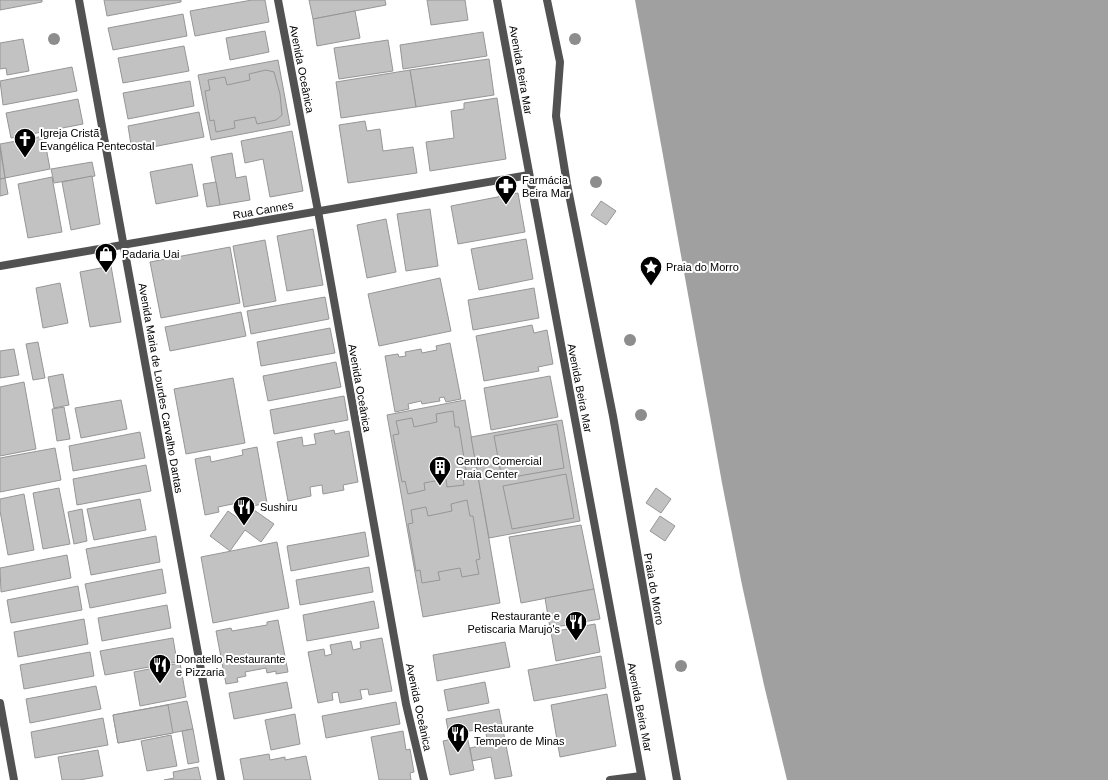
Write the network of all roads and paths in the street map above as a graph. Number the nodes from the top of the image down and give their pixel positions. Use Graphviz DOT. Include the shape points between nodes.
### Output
graph roads {
  1 [pos="79,0"];
  2 [pos="278,0"];
  3 [pos="497,0"];
  4 [pos="547,0"];
  5 [pos="529,174"];
  6 [pos="318,211"];
  7 [pos="124,244"];
  8 [pos="0,266"];
  9 [pos="0,703"];
  10 [pos="642,778"];
  11 [pos="14,780"];
  12 [pos="221,780"];
  13 [pos="424,780"];
  14 [pos="610,780"];
  15 [pos="677,780"];
  1 -- 7 [label="street, Avenida Maria de Lourdes Carvalho Dantas"];
  2 -- 6 [label="street, Avenida Oceânica"];
  3 -- 5 [label="street, Avenida Beira Mar"];
  4 -- 15 [label="street, Praia do Morro" via="560,62 556,116 567,184 613,416"];
  5 -- 6 [label="street, Rua Cannes"];
  5 -- 10 [label="street, Avenida Beira Mar"];
  6 -- 7 [label="street, Rua Cannes"];
  6 -- 13 [label="street, Avenida Oceânica" via="406,704"];
  7 -- 8 [label="street, Rua Cannes"];
  7 -- 12 [label="street, Avenida Maria de Lourdes Carvalho Dantas"];
  9 -- 11 [label="street"];
  10 -- 14 [label="street"];
}
